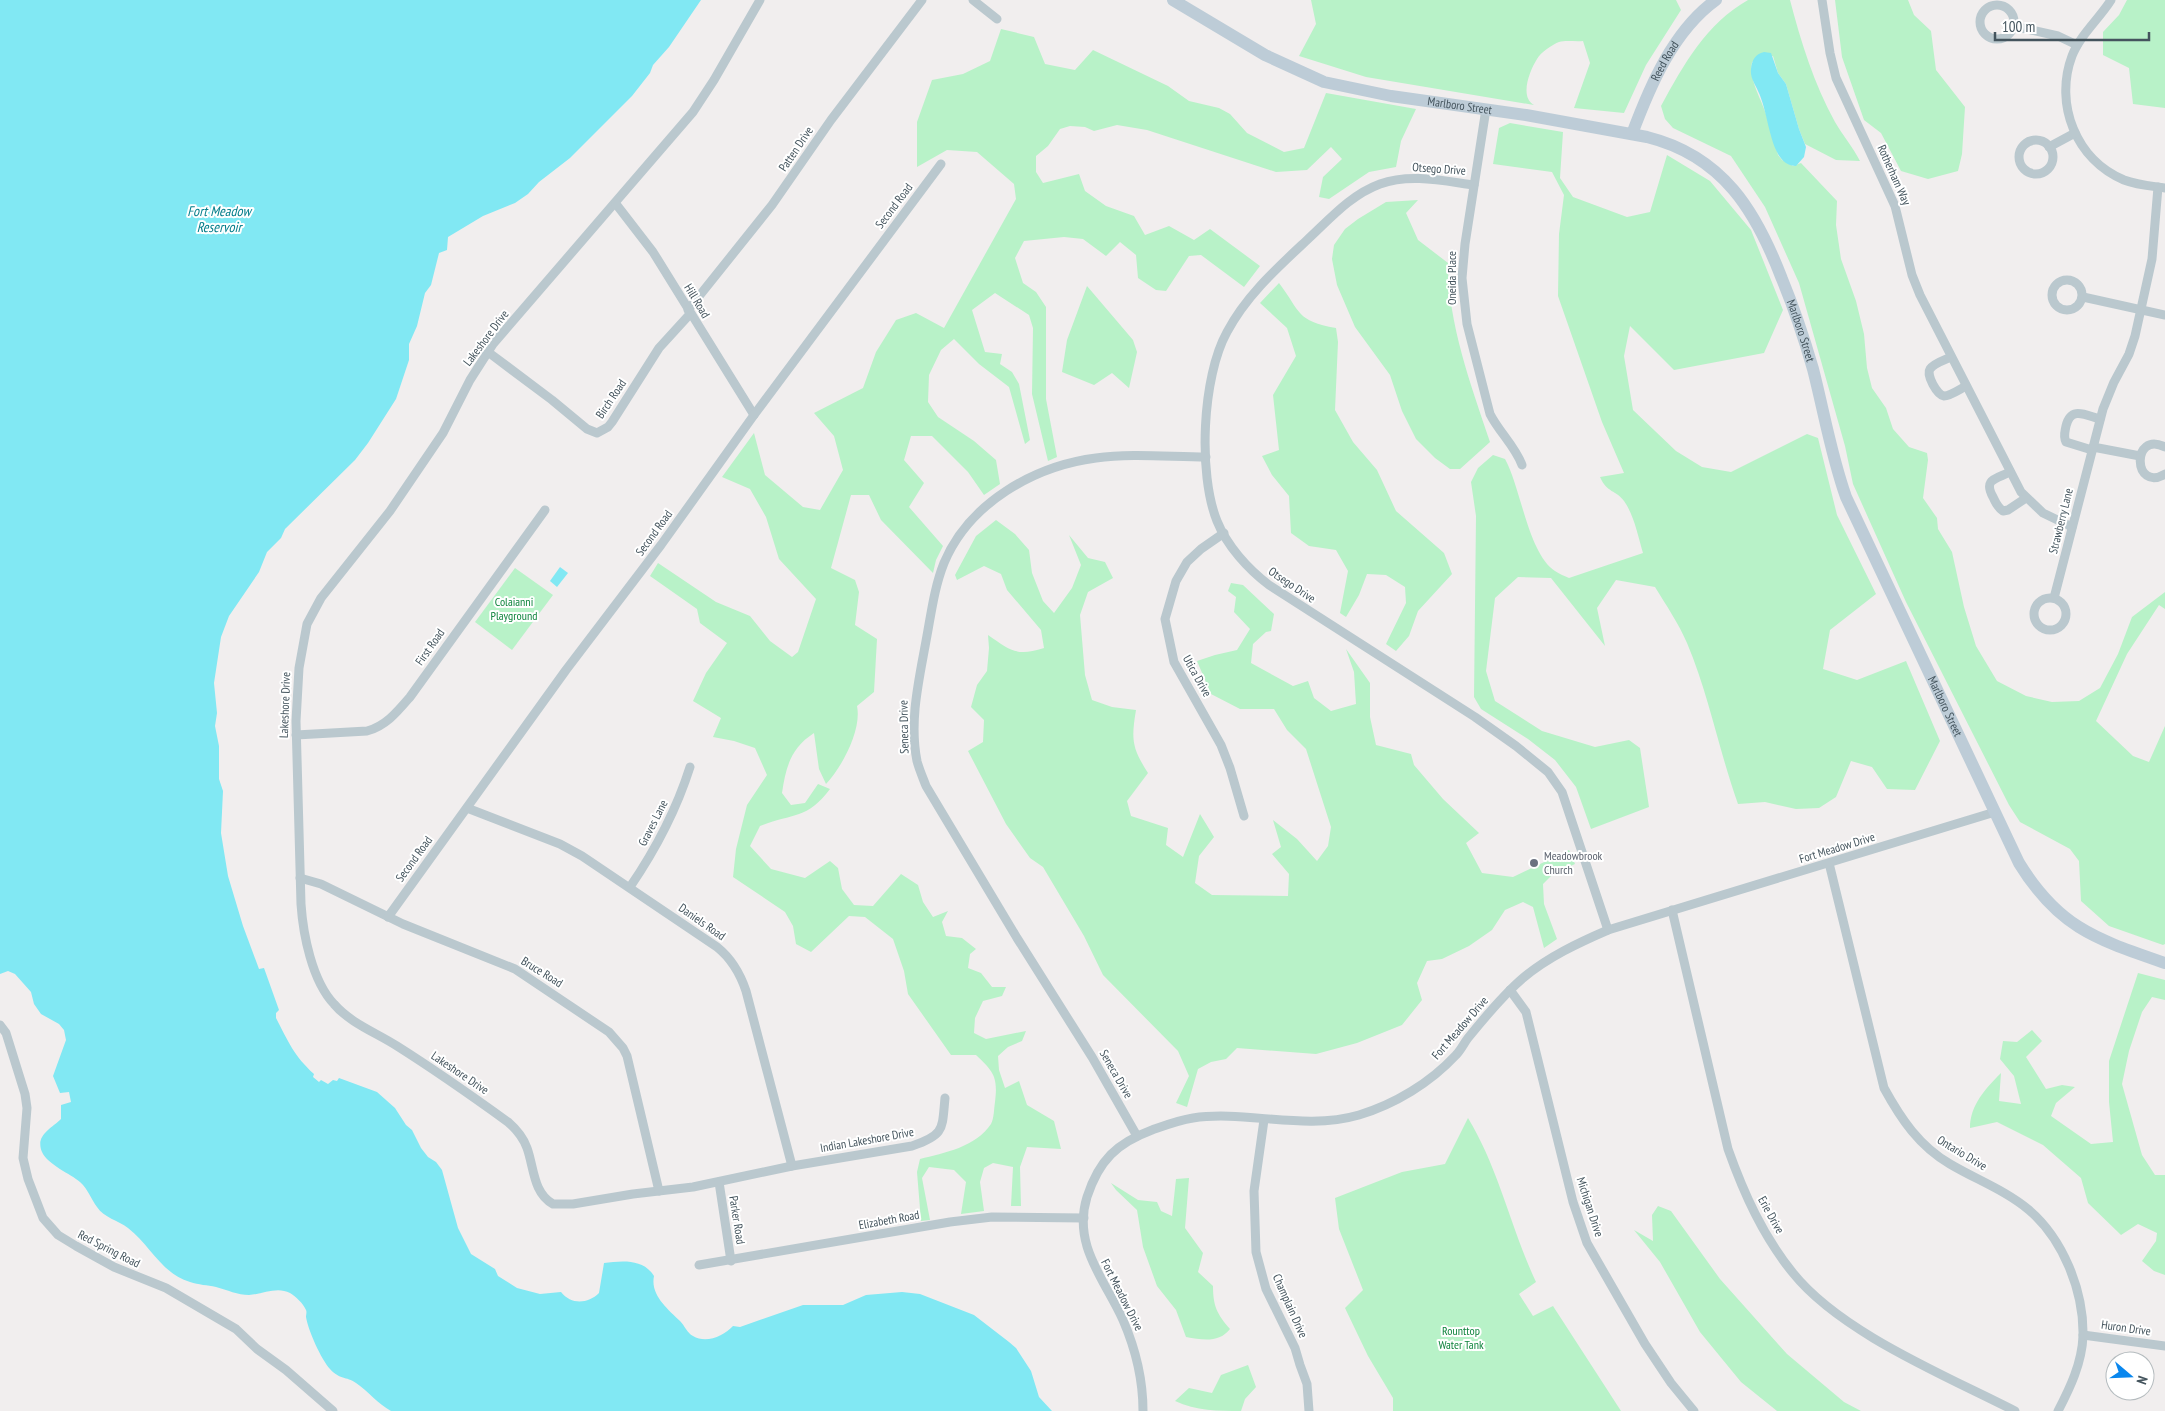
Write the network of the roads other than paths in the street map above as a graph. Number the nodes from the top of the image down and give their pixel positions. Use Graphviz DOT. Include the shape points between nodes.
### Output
graph roads {
  1 [pos="760,0"];
  2 [pos="922,0"];
  3 [pos="973,0"];
  4 [pos="1173,0"];
  5 [pos="1716,0"];
  6 [pos="1822,0"];
  7 [pos="2111,0"];
  8 [pos="997,19"];
  9 [pos="2013,26"];
  10 [pos="2077,45"];
  11 [pos="1486,109"];
  12 [pos="2075,133"];
  13 [pos="1632,134"];
  14 [pos="2049,147"];
  15 [pos="941,164"];
  16 [pos="1474,185"];
  17 [pos="2162,187"];
  18 [pos="616,204"];
  19 [pos="2083,297"];
  20 [pos="2141,309"];
  21 [pos="689,312"];
  22 [pos="2165,315"];
  23 [pos="488,352"];
  24 [pos="1951,357"];
  25 [pos="1966,386"];
  26 [pos="754,414"];
  27 [pos="2100,418"];
  28 [pos="2165,447"];
  29 [pos="2092,448"];
  30 [pos="2140,456"];
  31 [pos="1206,457"];
  32 [pos="1522,465"];
  33 [pos="2010,472"];
  34 [pos="2165,474"];
  35 [pos="2026,498"];
  36 [pos="545,510"];
  37 [pos="2072,527"];
  38 [pos="1224,533"];
  39 [pos="2054,598"];
  40 [pos="296,735"];
  41 [pos="690,767"];
  42 [pos="467,808"];
  43 [pos="1995,812"];
  44 [pos="1244,816"];
  45 [pos="1829,863"];
  46 [pos="300,878"];
  47 [pos="630,887"];
  48 [pos="1672,910"];
  49 [pos="388,917"];
  50 [pos="1608,930"];
  51 [pos="2165,963"];
  52 [pos="1510,990"];
  53 [pos="0,1025"];
  54 [pos="945,1098"];
  55 [pos="1264,1120"];
  56 [pos="1137,1136"];
  57 [pos="792,1166"];
  58 [pos="719,1182"];
  59 [pos="659,1191"];
  60 [pos="1084,1218"];
  61 [pos="731,1261"];
  62 [pos="700,1266"];
  63 [pos="2083,1335"];
  64 [pos="2165,1346"];
  65 [pos="333,1411"];
  66 [pos="1143,1411"];
  67 [pos="1309,1411"];
  68 [pos="1694,1411"];
  69 [pos="2015,1411"];
  70 [pos="2058,1411"];
  1 -- 18 [label="street, Lakeshore Drive" via="694,112"];
  2 -- 21 [label="street, Patten Drive"];
  3 -- 8 [label="street"];
  4 -- 11 [label="street, Marlboro Street" via="1265,55 1324,82 1391,96"];
  5 -- 13 [label="street, Reed Road" via="1692,22 1675,45 1647,96"];
  6 -- 24 [label="street, Rotherham Way" via="1836,78 1894,201 1912,275"];
  7 -- 10 [label="street"];
  9 -- 10 [label="street" via="2058,36"];
  10 -- 12 [label="street" via="2069,64 2065,88"];
  11 -- 13 [label="street, Marlboro Street"];
  11 -- 16 [label="street, Oneida Place"];
  12 -- 14 [label="street"];
  12 -- 17 [label="street" via="2090,156 2111,173 2135,183"];
  13 -- 43 [label="street, Marlboro Street" via="1662,141 1701,160 1731,186 1758,225 1780,272 1801,330 1833,459 1846,497"];
  15 -- 26 [label="street, Second Road"];
  16 -- 31 [label="street, Otsego Drive" via="1409,179 1369,188 1344,206 1266,279 1234,319 1218,351 1208,393"];
  16 -- 32 [label="street, Oneida Place" via="1463,261 1464,309 1490,414"];
  17 -- 20 [label="street, Strawberry Lane" via="2152,260"];
  18 -- 21 [label="street, Hill Road" via="645,240"];
  18 -- 23 [label="street, Lakeshore Drive"];
  19 -- 20 [label="street"];
  20 -- 22 [label="street"];
  20 -- 27 [label="street, Strawberry Lane" via="2129,354"];
  21 -- 23 [label="street, Birch Road" via="659,348 612,422 597,433 587,429"];
  21 -- 26 [label="street, Hill Road"];
  23 -- 40 [label="street, Lakeshore Drive" via="443,433 390,511 313,611 304,635 299,668"];
  24 -- 25 [label="street, Rotherham Way"];
  24 -- 25 [label="street" via="1931,368 1930,377 1944,396"];
  25 -- 33 [label="street, Rotherham Way"];
  26 -- 42 [label="street, Second Road"];
  27 -- 29 [label="street, Strawberry Lane"];
  27 -- 29 [label="street" via="2074,413 2068,419 2064,435 2066,442"];
  28 -- 30 [label="street" via="2151,445"];
  29 -- 30 [label="street"];
  29 -- 37 [label="street, Strawberry Lane"];
  30 -- 34 [label="street" via="2140,466 2145,474 2154,477"];
  31 -- 38 [label="street, Otsego Drive" via="1212,501"];
  31 -- 56 [label="street, Seneca Drive" via="1097,458 1048,470 1004,492 968,524 944,563 916,694 917,762 926,786"];
  33 -- 35 [label="street, Rotherham Way"];
  33 -- 35 [label="street" via="1989,485 1998,507 2006,511"];
  35 -- 37 [label="street, Rotherham Way" via="2049,516"];
  36 -- 40 [label="street, First Road" via="410,696 390,718 376,729 367,731"];
  37 -- 39 [label="street, Strawberry Lane"];
  38 -- 44 [label="street, Utica Drive" via="1188,562 1176,581 1165,619 1174,662 1221,745"];
  38 -- 50 [label="street, Otsego Drive" via="1253,573 1269,586 1475,717 1548,772 1562,792"];
  40 -- 46 [label="street, Lakeshore Drive"];
  41 -- 47 [label="street, Graves Lane" via="668,826"];
  42 -- 47 [label="street, Daniels Road" via="560,844"];
  42 -- 49 [label="street, Second Road"];
  43 -- 45 [label="street, Fort Meadow Drive"];
  43 -- 51 [label="street, Marlboro Street" via="2027,876 2063,918 2099,939"];
  45 -- 48 [label="street, Fort Meadow Drive"];
  45 -- 63 [label="street, Ontario Drive" via="1884,1088 1902,1119 1931,1151 2000,1188 2031,1211 2046,1227 2066,1259 2078,1296"];
  46 -- 49 [label="street, Bruce Road"];
  46 -- 59 [label="street, Lakeshore Drive" via="303,930 314,969 332,1003 516,1129 526,1147 538,1189 546,1201 560,1205"];
  47 -- 57 [label="street, Daniels Road" via="717,947 735,965 746,991"];
  48 -- 50 [label="street, Fort Meadow Drive"];
  48 -- 69 [label="street, Erie Drive" via="1728,1149 1741,1186 1777,1252 1794,1275 1845,1319 1908,1356"];
  49 -- 59 [label="street, Bruce Road" via="515,969 617,1040 631,1067"];
  50 -- 52 [label="street, Fort Meadow Drive" via="1567,948"];
  52 -- 55 [label="street, Fort Meadow Drive" via="1457,1054 1423,1084 1401,1097 1356,1116 1304,1121"];
  52 -- 68 [label="street, Michigan Drive" via="1526,1012 1573,1202 1587,1243 1645,1344"];
  53 -- 65 [label="street, Red Spring Road" via="6,1033 25,1094 23,1158 43,1218 58,1235 76,1246 180,1296 236,1329"];
  54 -- 57 [label="street, Indian Lakeshore Drive" via="942,1128 930,1140 912,1146"];
  55 -- 56 [label="street, Fort Meadow Drive" via="1195,1118"];
  55 -- 67 [label="street, Champlain Drive" via="1254,1191 1256,1252 1266,1289 1295,1348 1307,1384"];
  56 -- 60 [label="street, Fort Meadow Drive" via="1121,1144 1099,1170 1087,1197"];
  57 -- 58 [label="street, Lakeshore Drive"];
  58 -- 59 [label="street, Lakeshore Drive"];
  58 -- 61 [label="street, Parker Road"];
  60 -- 61 [label="street, Elizabeth Road" via="992,1217 950,1222"];
  60 -- 66 [label="street, Fort Meadow Drive" via="1090,1259 1122,1318 1139,1364"];
  61 -- 62 [label="street, Elizabeth Road"];
  63 -- 64 [label="street, Huron Drive"];
  63 -- 70 [label="street, Ontario Drive" via="2077,1368"];
}
